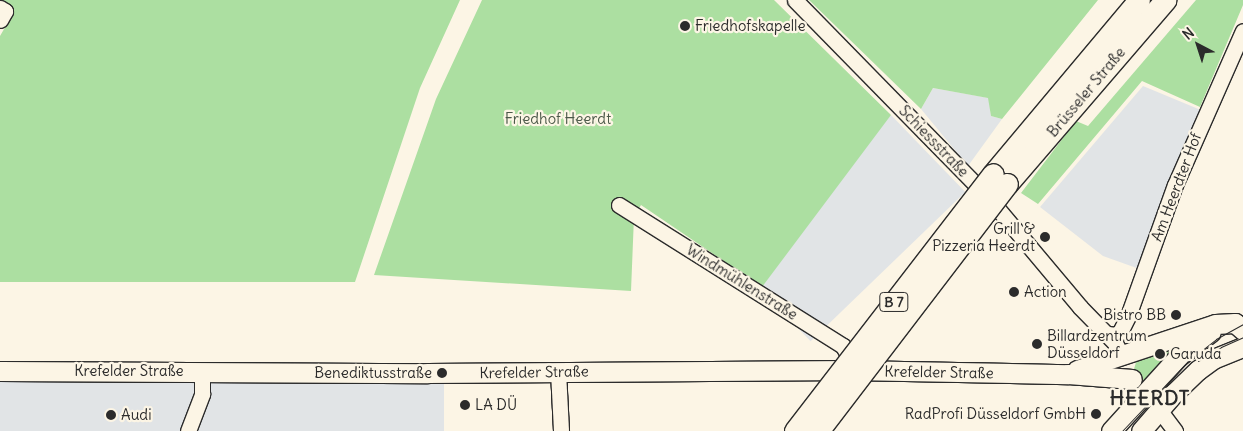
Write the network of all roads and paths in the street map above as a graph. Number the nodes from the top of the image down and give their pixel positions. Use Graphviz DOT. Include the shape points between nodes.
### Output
graph roads {
  1 [pos="795,0"];
  2 [pos="1138,0"];
  3 [pos="1165,0"];
  4 [pos="1243,31"];
  5 [pos="1000,179"];
  6 [pos="619,204"];
  7 [pos="1237,322"];
  8 [pos="1243,338"];
  9 [pos="1149,347"];
  10 [pos="1243,347"];
  11 [pos="1124,351"];
  12 [pos="1213,360"];
  13 [pos="850,370"];
  14 [pos="0,371"];
  15 [pos="202,371"];
  16 [pos="558,371"];
  17 [pos="1068,374"];
  18 [pos="1174,393"];
  19 [pos="1144,394"];
  20 [pos="1160,410"];
  21 [pos="188,431"];
  22 [pos="561,431"];
  23 [pos="796,431"];
  24 [pos="818,431"];
  25 [pos="1111,431"];
  26 [pos="1141,431"];
  27 [pos="1176,431"];
  1 -- 11 [label="street, Schiessstraße" via="977,186 1080,306"];
  2 -- 5 [label="highway, Brüsseler Straße / B 7"];
  3 -- 5 [label="highway, Brüsseler Straße / B 7"];
  4 -- 11 [label="street, Am Heerdter Hof" via="1175,185 1145,273"];
  5 -- 23 [label="highway, B 7, bridge"];
  5 -- 24 [label="highway, B 7, bridge"];
  6 -- 13 [label="street, Windmühlenstraße" via="843,346 849,357"];
  7 -- 9 [label="main road" via="1215,324"];
  7 -- 19 [label="main road" via="1190,346"];
  8 -- 12 [label="main road"];
  9 -- 11 [label="main road"];
  9 -- 11 [label="main road" via="1137,355 1130,369"];
  10 -- 12 [label="main road"];
  11 -- 17 [label="main road, Krefelder Straße"];
  11 -- 17 [label="main road, Krefelder Straße" via="1116,374"];
  11 -- 19 [label="main road"];
  12 -- 18 [label="main road"];
  13 -- 16 [label="main road, Krefelder Straße"];
  13 -- 17 [label="main road, Krefelder Straße"];
  14 -- 15 [label="main road, Krefelder Straße"];
  15 -- 16 [label="main road, Krefelder Straße"];
  15 -- 21 [label="street" via="202,394"];
  16 -- 22 [label="street"];
  18 -- 19 [label="main road" via="1162,396"];
  18 -- 20 [label="main road"];
  19 -- 20 [label="main road"];
  19 -- 25 [label="main road"];
  20 -- 26 [label="main road"];
  20 -- 27 [label="street"];
}
